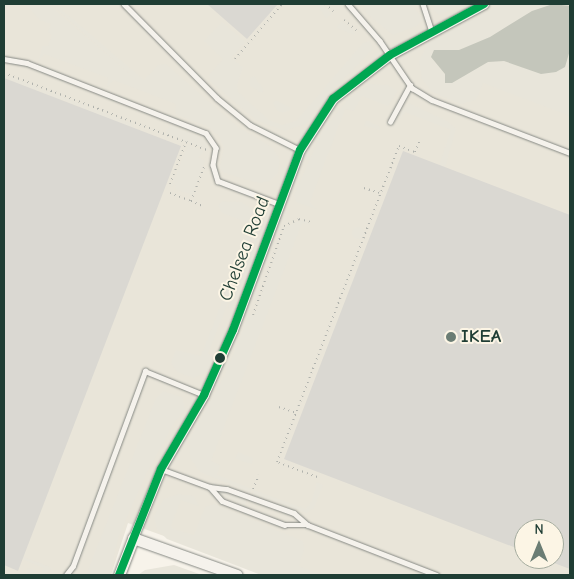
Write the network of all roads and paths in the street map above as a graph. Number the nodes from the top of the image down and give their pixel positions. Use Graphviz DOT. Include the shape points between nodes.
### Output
graph roads {
  1 [pos="124,4"];
  2 [pos="282,4"];
  3 [pos="325,4"];
  4 [pos="348,4"];
  5 [pos="424,4"];
  6 [pos="484,4"];
  7 [pos="333,11"];
  8 [pos="344,20"];
  9 [pos="356,30"];
  10 [pos="432,31"];
  11 [pos="390,54"];
  12 [pos="4,59"];
  13 [pos="235,59"];
  14 [pos="4,73"];
  15 [pos="410,85"];
  16 [pos="390,122"];
  17 [pos="186,142"];
  18 [pos="419,142"];
  19 [pos="300,150"];
  20 [pos="570,153"];
  21 [pos="209,155"];
  22 [pos="205,164"];
  23 [pos="170,184"];
  24 [pos="364,188"];
  25 [pos="170,193"];
  26 [pos="380,194"];
  27 [pos="191,201"];
  28 [pos="281,204"];
  29 [pos="203,206"];
  30 [pos="310,222"];
  31 [pos="253,315"];
  32 [pos="204,395"];
  33 [pos="279,407"];
  34 [pos="296,413"];
  35 [pos="161,469"];
  36 [pos="259,475"];
  37 [pos="317,477"];
  38 [pos="210,487"];
  39 [pos="253,489"];
  40 [pos="308,525"];
  41 [pos="133,538"];
  42 [pos="66,575"];
  43 [pos="118,575"];
  44 [pos="237,575"];
  45 [pos="437,575"];
  1 -- 19 [label="lane" via="217,98 250,126"];
  2 -- 13 [label="path"];
  3 -- 7 [label="path"];
  4 -- 11 [label="lane"];
  5 -- 10 [label="lane"];
  6 -- 10 [label="street, Chelsea Road"];
  8 -- 9 [label="path"];
  10 -- 11 [label="street, Chelsea Road"];
  11 -- 15 [label="lane"];
  11 -- 19 [label="street, Chelsea Road" via="334,99"];
  12 -- 28 [label="lane" via="27,63 206,133 216,148 213,165 218,181"];
  14 -- 17 [label="path"];
  15 -- 16 [label="lane"];
  15 -- 20 [label="lane" via="432,100"];
  17 -- 21 [label="path" via="209,151"];
  17 -- 23 [label="path"];
  18 -- 26 [label="path" via="415,152 398,146"];
  19 -- 28 [label="street, Chelsea Road"];
  22 -- 27 [label="path"];
  24 -- 26 [label="path"];
  25 -- 27 [label="path"];
  26 -- 34 [label="path"];
  27 -- 29 [label="path"];
  28 -- 32 [label="street, Chelsea Road" via="233,330"];
  30 -- 31 [label="path" via="299,219 284,226"];
  32 -- 35 [label="street, Chelsea Road"];
  32 -- 42 [label="lane" via="145,371 73,566"];
  33 -- 34 [label="path"];
  34 -- 37 [label="path" via="277,462"];
  35 -- 38 [label="lane"];
  35 -- 41 [label="street, Chelsea Road"];
  36 -- 39 [label="path"];
  38 -- 40 [label="lane" via="227,488 294,514"];
  38 -- 40 [label="lane" via="222,500 285,525"];
  40 -- 45 [label="lane"];
  41 -- 43 [label="street, Chelsea Road"];
  41 -- 44 [label="street"];
}
